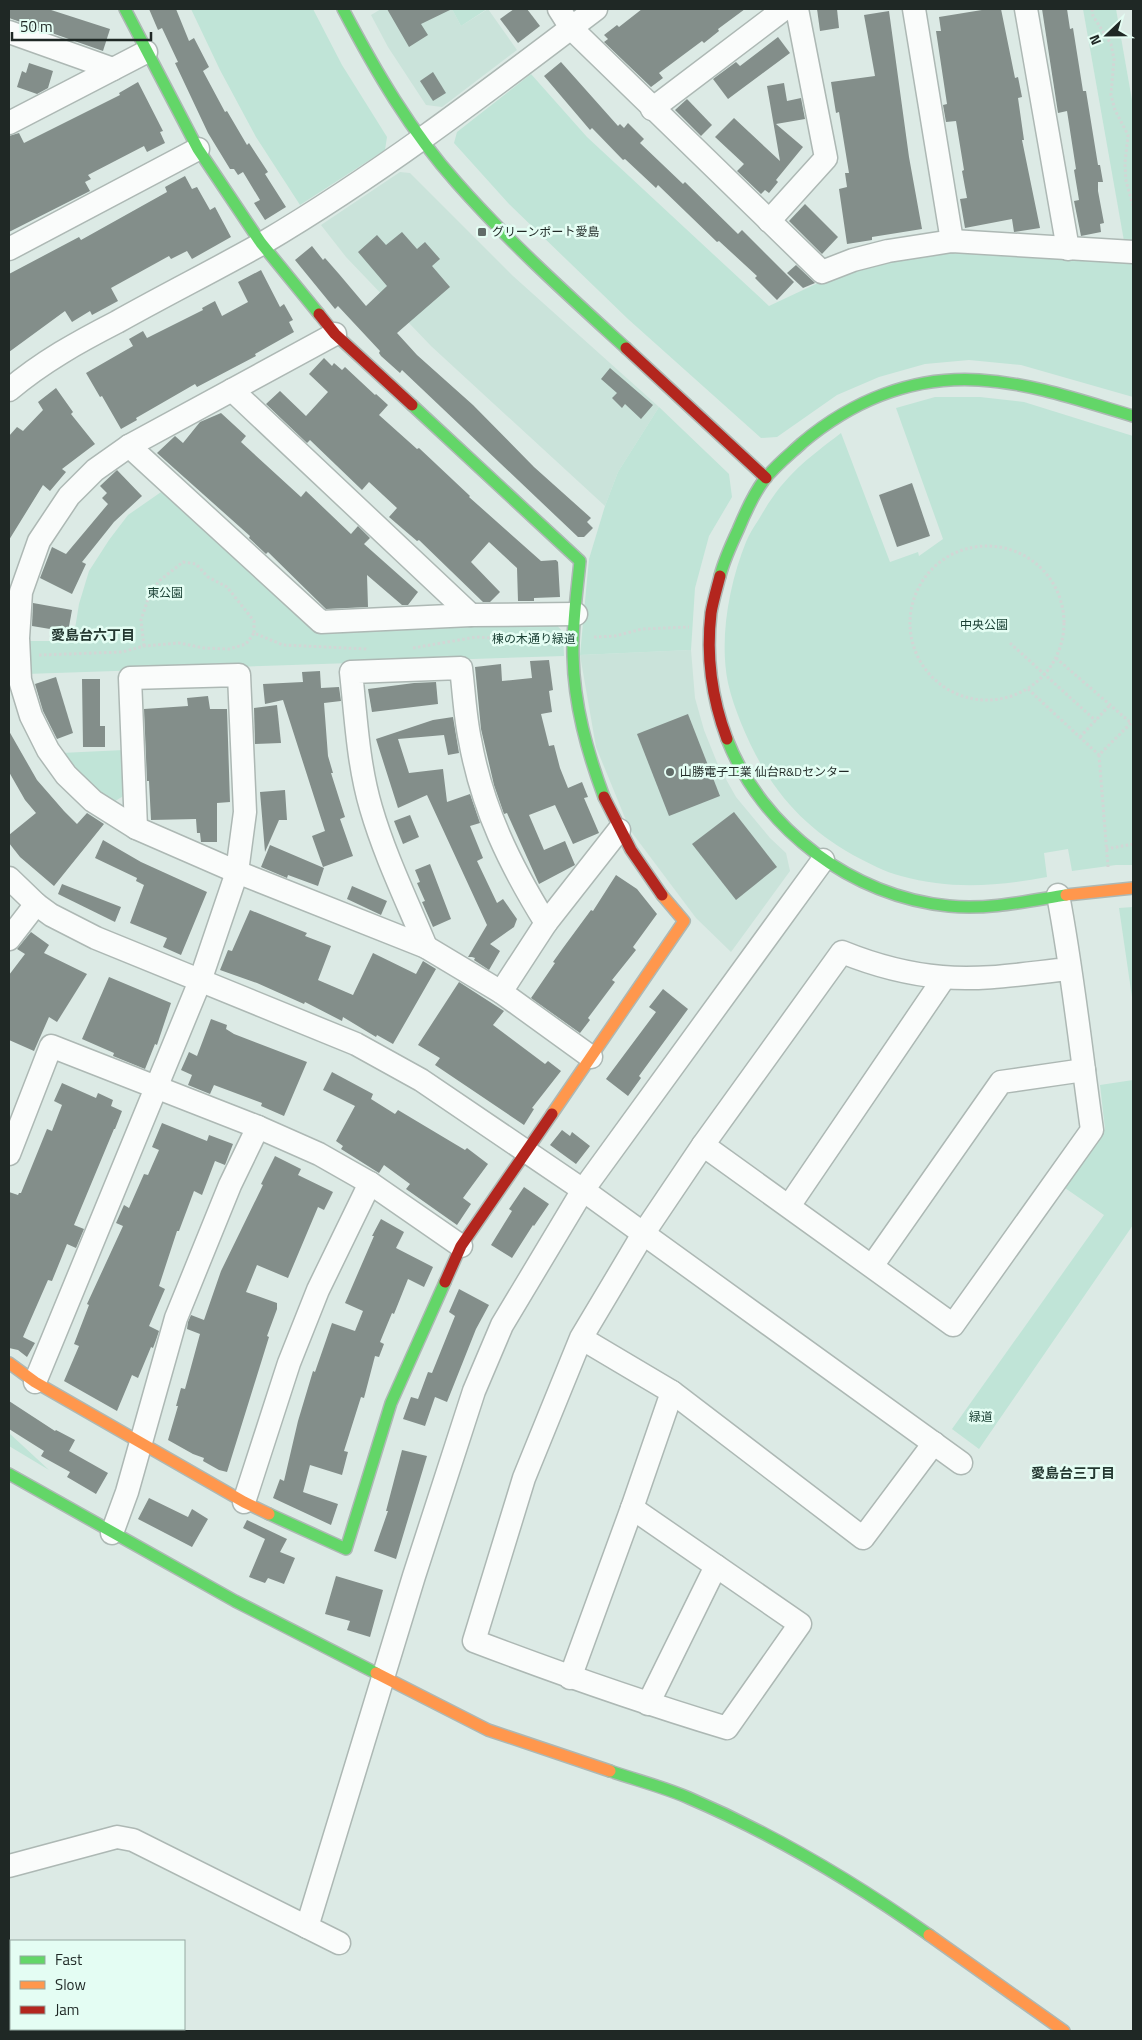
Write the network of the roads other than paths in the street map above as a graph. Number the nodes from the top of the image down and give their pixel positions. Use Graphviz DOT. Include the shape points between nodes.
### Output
graph roads {
  1 [pos="124,9"];
  2 [pos="343,9"];
  3 [pos="559,9"];
  4 [pos="596,9"];
  5 [pos="784,9"];
  6 [pos="797,9"];
  7 [pos="914,9"];
  8 [pos="1026,9"];
  9 [pos="571,28"];
  10 [pos="9,32"];
  11 [pos="146,52"];
  12 [pos="113,69"];
  13 [pos="652,109"];
  14 [pos="9,123"];
  15 [pos="422,139"];
  16 [pos="198,149"];
  17 [pos="769,221"];
  18 [pos="952,241"];
  19 [pos="261,243"];
  20 [pos="9,249"];
  21 [pos="1068,249"];
  22 [pos="1133,252"];
  23 [pos="335,334"];
  24 [pos="9,390"];
  25 [pos="232,390"];
  26 [pos="1133,416"];
  27 [pos="129,446"];
  28 [pos="766,478"];
  29 [pos="576,614"];
  30 [pos="471,615"];
  31 [pos="14,680"];
  32 [pos="136,828"];
  33 [pos="619,830"];
  34 [pos="823,860"];
  35 [pos="238,872"];
  36 [pos="9,878"];
  37 [pos="1133,888"];
  38 [pos="1058,896"];
  39 [pos="36,904"];
  40 [pos="546,923"];
  41 [pos="9,939"];
  42 [pos="426,947"];
  43 [pos="1069,969"];
  44 [pos="944,978"];
  45 [pos="200,981"];
  46 [pos="501,992"];
  47 [pos="591,1057"];
  48 [pos="1084,1070"];
  49 [pos="157,1087"];
  50 [pos="258,1127"];
  51 [pos="704,1145"];
  52 [pos="526,1151"];
  53 [pos="9,1154"];
  54 [pos="370,1183"];
  55 [pos="582,1190"];
  56 [pos="789,1206"];
  57 [pos="642,1234"];
  58 [pos="461,1246"];
  59 [pos="872,1266"];
  60 [pos="581,1338"];
  61 [pos="9,1363"];
  62 [pos="35,1382"];
  63 [pos="672,1392"];
  64 [pos="142,1443"];
  65 [pos="934,1443"];
  66 [pos="962,1463"];
  67 [pos="9,1474"];
  68 [pos="244,1502"];
  69 [pos="632,1508"];
  70 [pos="112,1533"];
  71 [pos="716,1566"];
  72 [pos="383,1677"];
  73 [pos="570,1678"];
  74 [pos="648,1704"];
  75 [pos="9,1866"];
  76 [pos="307,1927"];
  77 [pos="339,1943"];
  78 [pos="1064,2031"];
  1 -- 11 [label="street"];
  2 -- 15 [label="street" via="368,57"];
  3 -- 9 [label="street"];
  4 -- 9 [label="street"];
  5 -- 13 [label="street"];
  6 -- 17 [label="street" via="826,158"];
  7 -- 18 [label="street"];
  8 -- 21 [label="street"];
  9 -- 13 [label="street"];
  9 -- 15 [label="street"];
  10 -- 12 [label="street"];
  11 -- 12 [label="street"];
  11 -- 16 [label="street"];
  12 -- 14 [label="street"];
  13 -- 17 [label="street"];
  15 -- 19 [label="street" via="325,205"];
  15 -- 28 [label="street" via="457,183 533,262"];
  16 -- 19 [label="street"];
  16 -- 20 [label="street"];
  17 -- 18 [label="street" via="822,272 888,251"];
  18 -- 21 [label="street"];
  19 -- 23 [label="street"];
  19 -- 24 [label="street" via="62,351"];
  21 -- 22 [label="street"];
  23 -- 25 [label="street"];
  23 -- 29 [label="street" via="580,561"];
  25 -- 27 [label="street"];
  25 -- 30 [label="street"];
  26 -- 28 [label="street" via="1023,384 960,379 925,382 866,399 839,415 794,450"];
  27 -- 30 [label="street" via="321,622"];
  27 -- 31 [label="street" via="95,470 68,496 39,541 21,592 19,654"];
  28 -- 34 [label="street" via="732,536 722,562 708,644 712,694 731,752 751,786 771,815"];
  29 -- 30 [label="street"];
  29 -- 33 [label="street" via="573,655 580,716 596,776"];
  31 -- 32 [label="street" via="48,750 66,774 93,801"];
  32 -- 35 [label="street"];
  32 -- 35 [label="street" via="130,678 239,675 245,812"];
  33 -- 40 [label="street"];
  33 -- 47 [label="street" via="646,875 684,922"];
  34 -- 38 [label="street" via="895,896 926,904 965,907 1008,905"];
  34 -- 55 [label="street"];
  35 -- 42 [label="street"];
  35 -- 45 [label="street"];
  36 -- 39 [label="street"];
  37 -- 38 [label="street"];
  38 -- 43 [label="street"];
  39 -- 41 [label="street"];
  39 -- 45 [label="street" via="96,938"];
  40 -- 42 [label="street" via="505,851 482,787 470,740 461,668 351,672 360,760 371,808"];
  40 -- 46 [label="street"];
  42 -- 46 [label="street"];
  43 -- 44 [label="street"];
  43 -- 48 [label="street"];
  44 -- 51 [label="street" via="899,971 842,952"];
  44 -- 56 [label="street"];
  45 -- 49 [label="street"];
  45 -- 52 [label="street" via="356,1044 421,1080"];
  46 -- 47 [label="street"];
  47 -- 52 [label="street"];
  48 -- 59 [label="street" via="1001,1082"];
  48 -- 59 [label="street" via="1092,1130 954,1325"];
  49 -- 50 [label="street"];
  49 -- 53 [label="street" via="51,1046"];
  49 -- 62 [label="street"];
  50 -- 54 [label="street" via="318,1154"];
  50 -- 64 [label="street" via="230,1185 176,1318"];
  51 -- 56 [label="street"];
  51 -- 57 [label="street"];
  52 -- 55 [label="street"];
  52 -- 58 [label="street"];
  54 -- 58 [label="street"];
  54 -- 68 [label="street" via="318,1290 289,1363"];
  55 -- 57 [label="street"];
  55 -- 72 [label="street" via="502,1325 474,1391"];
  56 -- 59 [label="street"];
  57 -- 60 [label="street"];
  57 -- 65 [label="street"];
  58 -- 68 [label="street" via="391,1403 346,1549"];
  60 -- 63 [label="street"];
  60 -- 73 [label="street" via="524,1478 474,1640"];
  61 -- 62 [label="street"];
  62 -- 64 [label="street"];
  63 -- 65 [label="street" via="863,1538"];
  63 -- 69 [label="street"];
  64 -- 68 [label="street"];
  64 -- 70 [label="street"];
  65 -- 66 [label="street"];
  67 -- 70 [label="street"];
  69 -- 71 [label="street"];
  69 -- 73 [label="street"];
  70 -- 72 [label="street"];
  71 -- 74 [label="street"];
  71 -- 74 [label="street" via="800,1624 727,1728"];
  72 -- 76 [label="street"];
  72 -- 78 [label="street" via="488,1730 687,1797 756,1828 920,1929"];
  73 -- 74 [label="street"];
  75 -- 76 [label="street" via="117,1837 133,1840"];
  76 -- 77 [label="street"];
}
